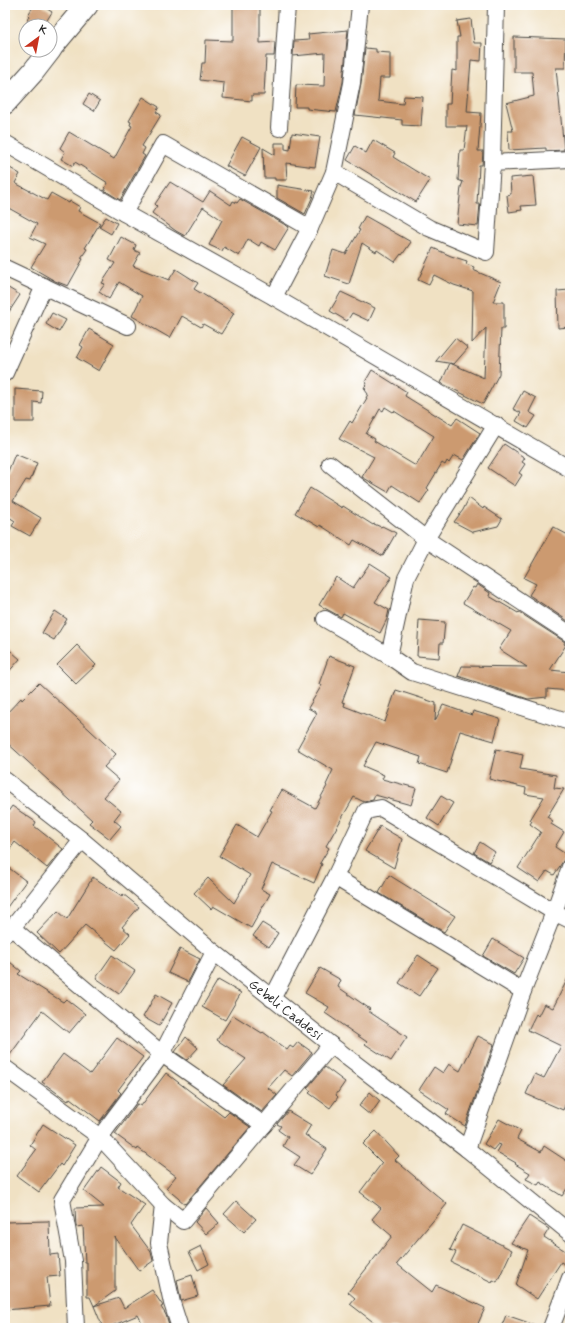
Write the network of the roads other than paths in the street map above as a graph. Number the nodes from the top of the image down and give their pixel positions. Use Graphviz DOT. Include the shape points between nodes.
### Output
graph roads {
  1 [pos="87,5"];
  2 [pos="287,5"];
  3 [pos="360,5"];
  4 [pos="496,5"];
  5 [pos="58,40"];
  6 [pos="44,58"];
  7 [pos="5,103"];
  8 [pos="280,128"];
  9 [pos="5,143"];
  10 [pos="570,159"];
  11 [pos="492,163"];
  12 [pos="334,172"];
  13 [pos="124,213"];
  14 [pos="310,228"];
  15 [pos="5,268"];
  16 [pos="44,286"];
  17 [pos="274,297"];
  18 [pos="128,326"];
  19 [pos="5,373"];
  20 [pos="496,425"];
  21 [pos="330,464"];
  22 [pos="570,469"];
  23 [pos="426,539"];
  24 [pos="325,619"];
  25 [pos="570,634"];
  26 [pos="389,656"];
  27 [pos="570,722"];
  28 [pos="7,785"];
  29 [pos="82,840"];
  30 [pos="570,867"];
  31 [pos="334,876"];
  32 [pos="554,912"];
  33 [pos="570,920"];
  34 [pos="8,931"];
  35 [pos="214,952"];
  36 [pos="523,992"];
  37 [pos="272,998"];
  38 [pos="331,1045"];
  39 [pos="162,1054"];
  40 [pos="6,1072"];
  41 [pos="264,1125"];
  42 [pos="100,1136"];
  43 [pos="467,1149"];
  44 [pos="163,1205"];
  45 [pos="570,1234"];
  46 [pos="570,1278"];
  47 [pos="76,1328"];
  48 [pos="180,1328"];
  49 [pos="551,1328"];
  1 -- 5 [label="street"];
  2 -- 8 [label="street"];
  3 -- 12 [label="street" via="352,83"];
  4 -- 11 [label="street"];
  6 -- 7 [label="street"];
  9 -- 13 [label="street"];
  10 -- 11 [label="street"];
  11 -- 12 [label="street" via="486,252 429,228"];
  12 -- 14 [label="street"];
  13 -- 14 [label="street" via="163,144"];
  13 -- 17 [label="street"];
  14 -- 17 [label="street"];
  15 -- 16 [label="street"];
  16 -- 18 [label="street"];
  16 -- 19 [label="street"];
  17 -- 20 [label="street"];
  20 -- 22 [label="street"];
  20 -- 23 [label="street"];
  21 -- 23 [label="street"];
  23 -- 25 [label="street"];
  23 -- 26 [label="street" via="406,578"];
  24 -- 26 [label="street"];
  26 -- 27 [label="street" via="412,672"];
  28 -- 29 [label="street, Gebeli Caddesi"];
  29 -- 34 [label="street"];
  29 -- 35 [label="street, Gebeli Caddesi"];
  30 -- 32 [label="street"];
  31 -- 32 [label="street" via="366,812 381,808"];
  31 -- 36 [label="street"];
  31 -- 37 [label="street"];
  32 -- 33 [label="street"];
  32 -- 36 [label="street"];
  34 -- 39 [label="street"];
  35 -- 37 [label="street, Gebeli Caddesi"];
  35 -- 39 [label="street"];
  36 -- 43 [label="street"];
  37 -- 38 [label="street, Gebeli Caddesi"];
  38 -- 41 [label="street"];
  38 -- 43 [label="street, Gebeli Caddesi"];
  39 -- 41 [label="street"];
  39 -- 42 [label="street"];
  40 -- 42 [label="street"];
  41 -- 44 [label="street" via="183,1220"];
  42 -- 44 [label="street"];
  42 -- 47 [label="street" via="62,1200 73,1261"];
  43 -- 45 [label="street, Gebeli Caddesi"];
  44 -- 48 [label="street" via="159,1243"];
  46 -- 49 [label="street"];
}
